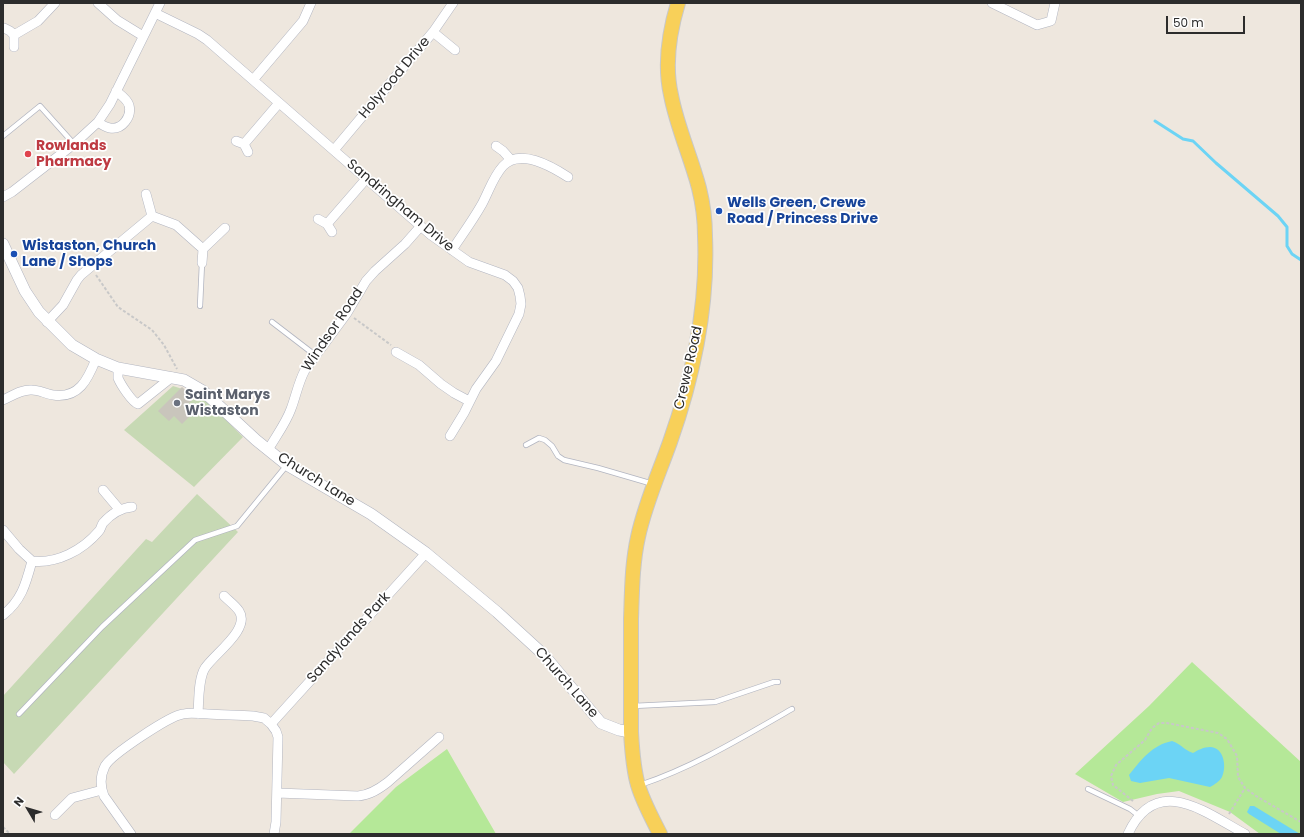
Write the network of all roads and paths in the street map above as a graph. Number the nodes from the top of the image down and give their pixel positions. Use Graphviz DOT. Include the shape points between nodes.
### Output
graph roads {
  1 [pos="55,3"];
  2 [pos="98,3"];
  3 [pos="160,3"];
  4 [pos="311,3"];
  5 [pos="453,3"];
  6 [pos="678,3"];
  7 [pos="992,3"];
  8 [pos="1055,3"];
  9 [pos="155,13"];
  10 [pos="4,28"];
  11 [pos="433,32"];
  12 [pos="14,35"];
  13 [pos="143,36"];
  14 [pos="14,47"];
  15 [pos="455,50"];
  16 [pos="253,80"];
  17 [pos="116,91"];
  18 [pos="279,103"];
  19 [pos="98,122"];
  20 [pos="3,136"];
  21 [pos="74,144"];
  22 [pos="243,145"];
  23 [pos="496,146"];
  24 [pos="334,150"];
  25 [pos="511,160"];
  26 [pos="568,177"];
  27 [pos="366,179"];
  28 [pos="146,194"];
  29 [pos="3,197"];
  30 [pos="152,216"];
  31 [pos="318,219"];
  32 [pos="420,227"];
  33 [pos="225,228"];
  34 [pos="3,244"];
  35 [pos="204,248"];
  36 [pos="452,250"];
  37 [pos="202,263"];
  38 [pos="91,268"];
  39 [pos="200,306"];
  40 [pos="347,313"];
  41 [pos="48,322"];
  42 [pos="272,322"];
  43 [pos="396,352"];
  44 [pos="315,355"];
  45 [pos="96,359"];
  46 [pos="118,368"];
  47 [pos="172,377"];
  48 [pos="184,380"];
  49 [pos="3,400"];
  50 [pos="470,400"];
  51 [pos="450,436"];
  52 [pos="526,445"];
  53 [pos="268,450"];
  54 [pos="287,465"];
  55 [pos="654,485"];
  56 [pos="103,490"];
  57 [pos="132,507"];
  58 [pos="119,509"];
  59 [pos="3,530"];
  60 [pos="426,553"];
  61 [pos="32,562"];
  62 [pos="224,596"];
  63 [pos="3,614"];
  64 [pos="778,682"];
  65 [pos="631,706"];
  66 [pos="792,710"];
  67 [pos="19,714"];
  68 [pos="198,714"];
  69 [pos="271,724"];
  70 [pos="631,732"];
  71 [pos="439,737"];
  72 [pos="638,786"];
  73 [pos="1244,788"];
  74 [pos="1088,789"];
  75 [pos="102,790"];
  76 [pos="277,793"];
  77 [pos="1142,813"];
  78 [pos="55,815"];
  79 [pos="1224,822"];
  80 [pos="1301,822"];
  81 [pos="3,827"];
  82 [pos="1240,833"];
  83 [pos="10,834"];
  84 [pos="131,834"];
  85 [pos="274,834"];
  86 [pos="660,834"];
  87 [pos="1128,834"];
  1 -- 12 [label="street" via="38,21"];
  2 -- 13 [label="street" via="117,20"];
  3 -- 9 [label="street"];
  4 -- 16 [label="street" via="303,21"];
  5 -- 11 [label="street, Holyrood Drive"];
  6 -- 55 [label="main road, Crewe Road" via="669,38 670,88 675,113 700,189 705,260 704,294 692,369 671,440"];
  7 -- 8 [label="street" via="1037,25 1051,21"];
  9 -- 13 [label="street"];
  9 -- 16 [label="street, Sandringham Drive" via="207,40"];
  10 -- 12 [label="street"];
  11 -- 15 [label="street"];
  11 -- 24 [label="street, Holyrood Drive"];
  12 -- 14 [label="street"];
  13 -- 17 [label="street"];
  16 -- 18 [label="street, Sandringham Drive"];
  17 -- 19 [label="street"];
  17 -- 19 [label="street" via="129,105 130,111 125,123 115,128 105,127"];
  18 -- 22 [label="street"];
  18 -- 24 [label="street, Sandringham Drive"];
  19 -- 21 [label="street"];
  20 -- 21 [label="lane" via="40,106"];
  21 -- 29 [label="street"];
  23 -- 25 [label="street"];
  24 -- 27 [label="street, Sandringham Drive"];
  25 -- 26 [label="street" via="529,159"];
  25 -- 36 [label="street" via="497,174 478,211"];
  27 -- 31 [label="street" via="330,228"];
  27 -- 32 [label="street, Sandringham Drive"];
  28 -- 30 [label="street"];
  30 -- 35 [label="street" via="176,225"];
  30 -- 38 [label="street"];
  32 -- 36 [label="street, Sandringham Drive"];
  32 -- 40 [label="street, Windsor Road" via="366,281"];
  33 -- 35 [label="street"];
  34 -- 41 [label="street, Church Lane" via="25,292"];
  35 -- 37 [label="street"];
  36 -- 50 [label="street, Sandringham Drive" via="469,262 505,275 518,288 521,304 519,314 496,361"];
  37 -- 39 [label="lane"];
  38 -- 41 [label="street" via="77,280 67,300"];
  38 -- 48 [label="path" via="118,307 152,330 164,345"];
  40 -- 43 [label="path" via="393,347"];
  40 -- 44 [label="street, Windsor Road"];
  41 -- 45 [label="street, Church Lane" via="72,345"];
  42 -- 44 [label="lane"];
  43 -- 50 [label="street" via="419,365 440,384"];
  44 -- 53 [label="street, Windsor Road" via="300,380 292,408"];
  45 -- 46 [label="street, Church Lane"];
  45 -- 49 [label="street" via="86,382 77,391 56,396 32,390 22,391"];
  46 -- 47 [label="street, Church Lane"];
  46 -- 47 [label="street" via="120,383 133,402 138,404"];
  47 -- 48 [label="street, Church Lane"];
  48 -- 53 [label="street, Church Lane" via="203,391"];
  50 -- 51 [label="street, Sandringham Drive"];
  52 -- 55 [label="lane" via="539,438 546,440 564,460"];
  53 -- 54 [label="street, Church Lane"];
  54 -- 60 [label="street, Church Lane" via="371,514"];
  54 -- 67 [label="lane" via="237,526 195,540 102,627"];
  55 -- 65 [label="main road, Crewe Road" via="638,537 634,560"];
  56 -- 58 [label="street"];
  57 -- 58 [label="street"];
  58 -- 61 [label="street" via="74,553"];
  59 -- 61 [label="street"];
  60 -- 69 [label="street, Sandylands Park"];
  60 -- 70 [label="street, Church Lane" via="531,642 601,723"];
  61 -- 63 [label="street" via="19,600"];
  62 -- 68 [label="street" via="239,610 241,623 237,632 205,669"];
  64 -- 65 [label="lane" via="715,702"];
  65 -- 70 [label="main road, Crewe Road"];
  66 -- 72 [label="lane" via="699,761"];
  68 -- 69 [label="street" via="254,716 264,718"];
  68 -- 75 [label="street" via="182,714 169,719 112,758 102,774"];
  69 -- 76 [label="street" via="278,737"];
  70 -- 72 [label="main road, Crewe Road"];
  71 -- 76 [label="street" via="388,782 364,796"];
  72 -- 86 [label="main road, Crewe Road"];
  73 -- 77 [label="path" via="1238,777 1237,756 1227,739 1218,733 1159,723 1116,765 1111,776 1113,785"];
  73 -- 79 [label="path"];
  73 -- 80 [label="path"];
  74 -- 77 [label="lane"];
  75 -- 78 [label="street" via="72,798"];
  75 -- 84 [label="street"];
  76 -- 85 [label="street"];
  77 -- 79 [label="street" via="1158,803 1174,801 1187,803"];
  77 -- 87 [label="street"];
  79 -- 82 [label="street"];
  81 -- 83 [label="path"];
}
